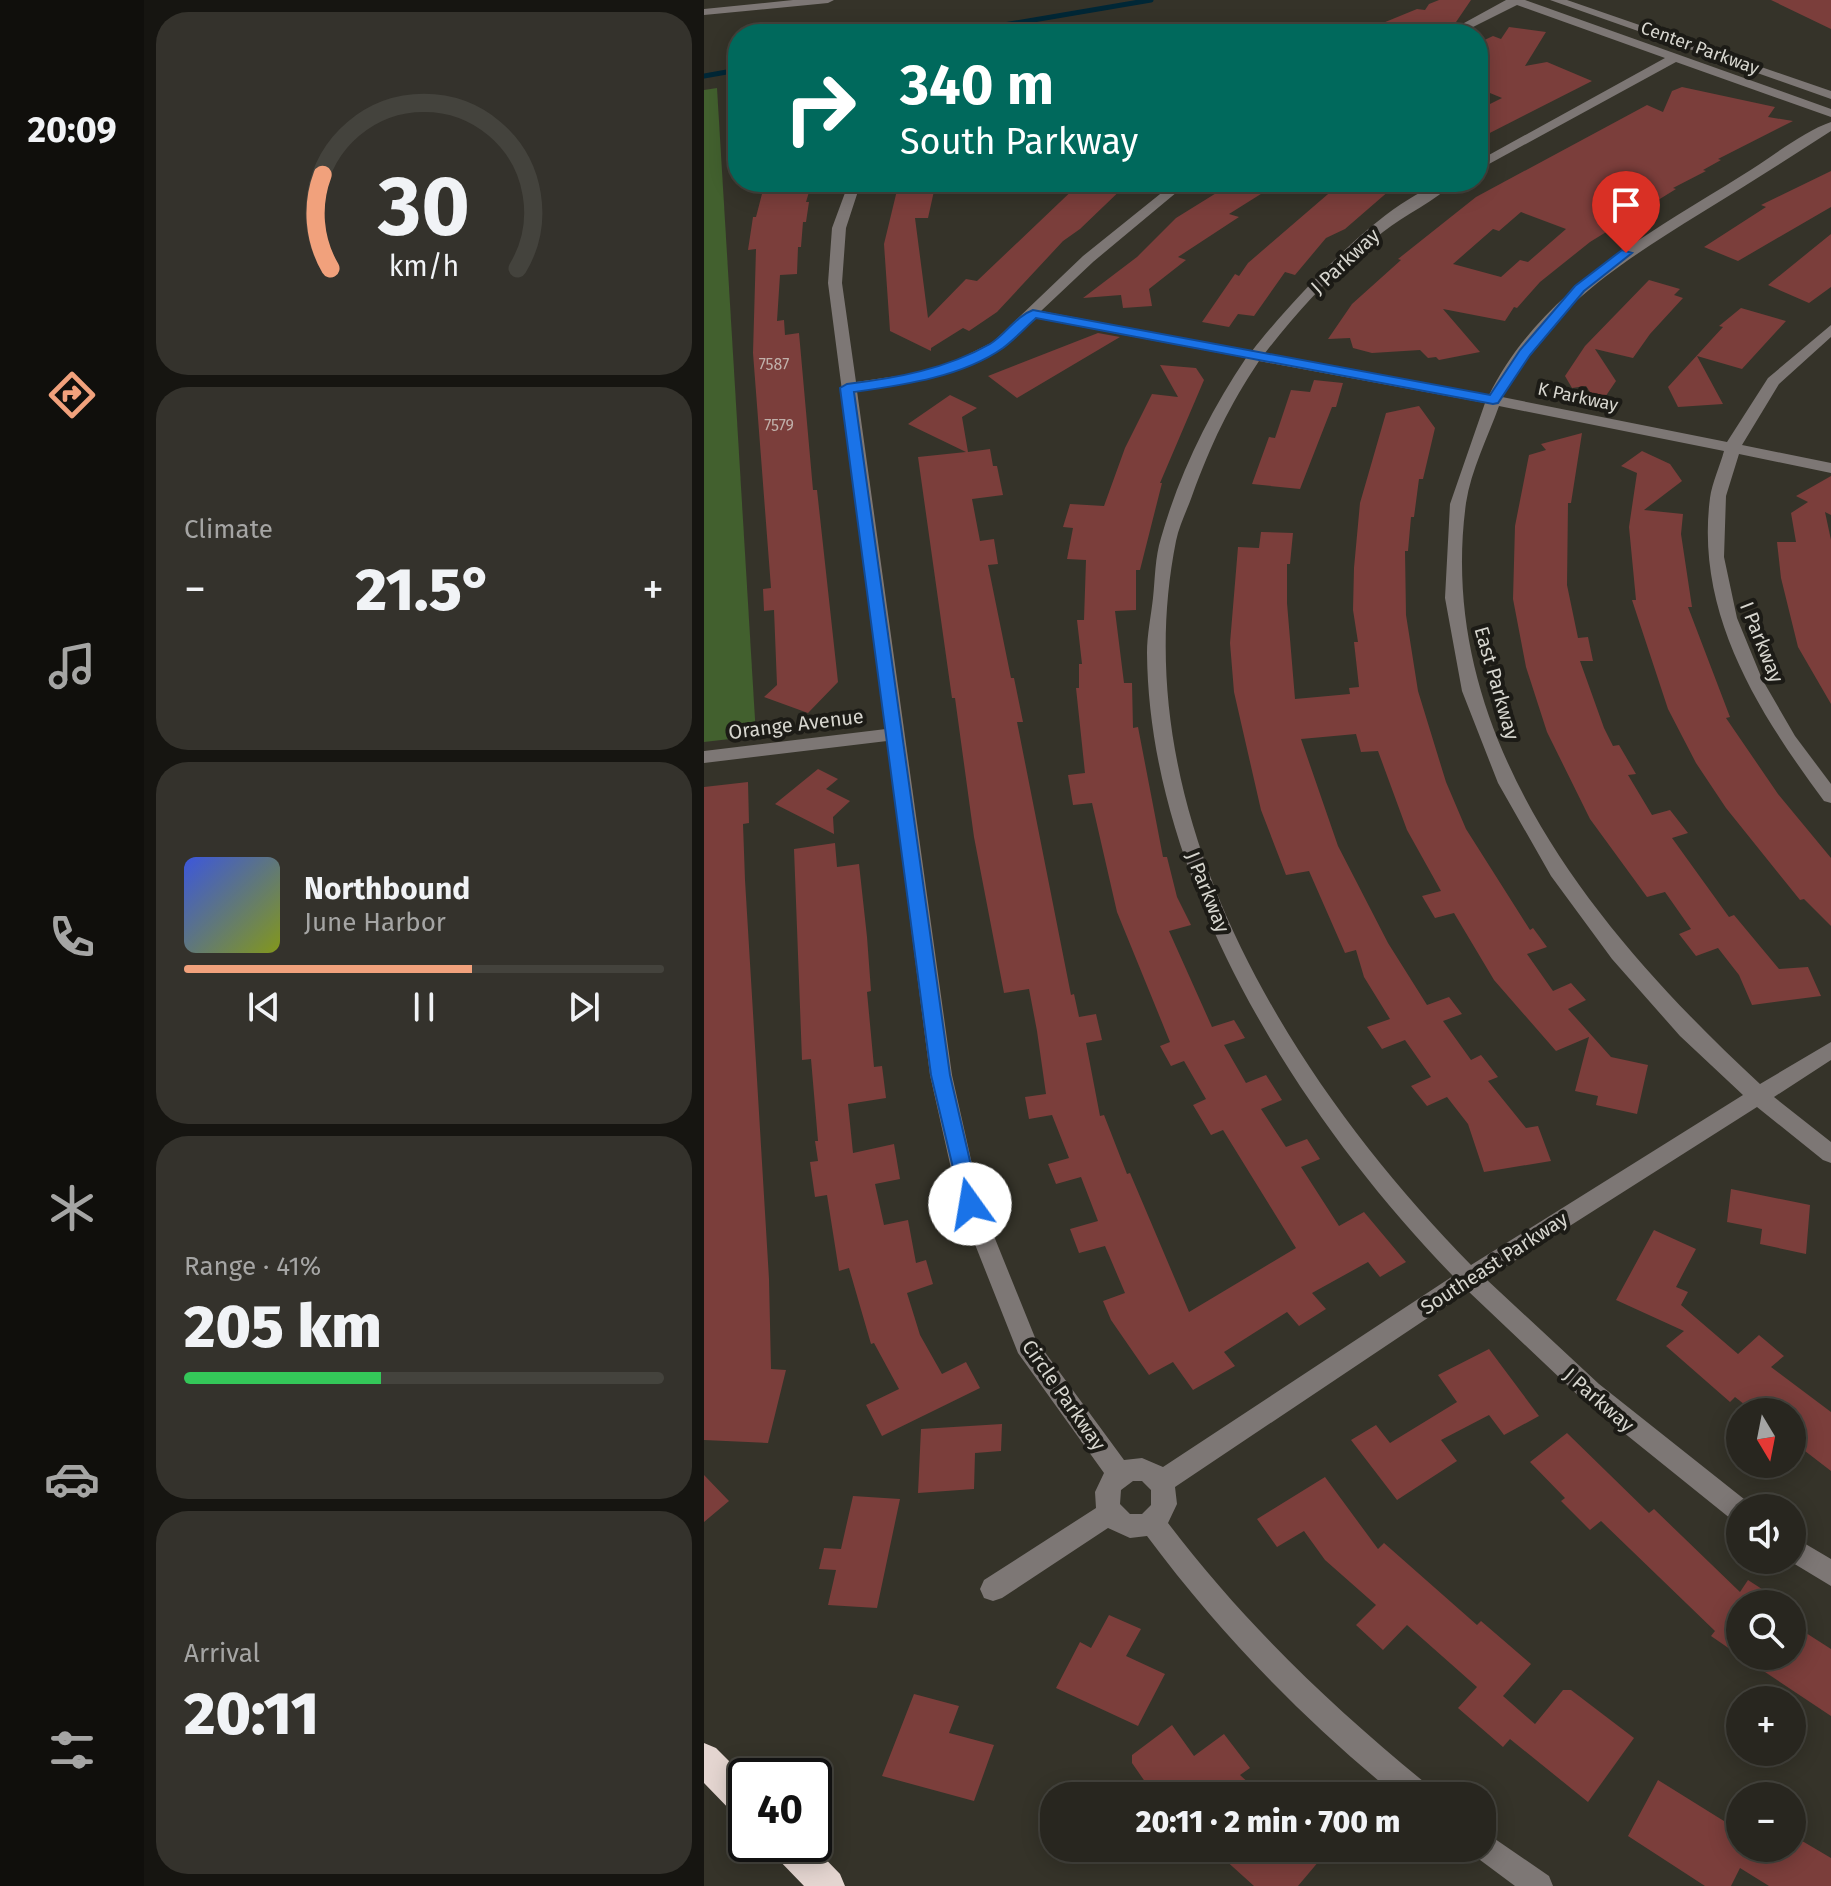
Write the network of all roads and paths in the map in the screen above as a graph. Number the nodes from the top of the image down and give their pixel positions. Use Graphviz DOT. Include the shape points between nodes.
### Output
graph roads {
  1 [pos="828,0"];
  2 [pos="1556,0"];
  3 [pos="1516,1"];
  4 [pos="800,2"];
  5 [pos="704,12"];
  6 [pos="1470,24"];
  7 [pos="1674,58"];
  8 [pos="1831,95"];
  9 [pos="1831,113"];
  10 [pos="1831,126"];
  11 [pos="1488,160"];
  12 [pos="852,192"];
  13 [pos="1170,192"];
  14 [pos="1434,192"];
  15 [pos="1033,314"];
  16 [pos="1831,329"];
  17 [pos="1255,357"];
  18 [pos="847,388"];
  19 [pos="1493,400"];
  20 [pos="1731,449"];
  21 [pos="1831,468"];
  22 [pos="893,734"];
  23 [pos="704,757"];
  24 [pos="1831,797"];
  25 [pos="1831,1050"];
  26 [pos="1759,1095"];
  27 [pos="1831,1154"];
  28 [pos="1469,1278"];
  29 [pos="1120,1475"];
  30 [pos="1162,1482"];
  31 [pos="1726,1500"];
  32 [pos="1110,1513"];
  33 [pos="1152,1522"];
  34 [pos="1806,1557"];
  35 [pos="1831,1574"];
  36 [pos="993,1589"];
  37 [pos="704,1760"];
  38 [pos="1402,1782"];
  39 [pos="728,1784"];
  40 [pos="1496,1854"];
  41 [pos="805,1862"];
  42 [pos="828,1886"];
  43 [pos="1539,1886"];
  1 -- 4 [label="street"];
  2 -- 8 [label="street, Center Parkway"];
  3 -- 6 [label="street"];
  3 -- 7 [label="street, Center Parkway"];
  4 -- 5 [label="street"];
  7 -- 9 [label="street, Center Parkway"];
  7 -- 11 [label="street"];
  10 -- 19 [label="street, East Parkway" via="1589,280 1525,353"];
  12 -- 18 [label="street, Circle Parkway" via="835,255"];
  13 -- 15 [label="street" via="1098,250"];
  14 -- 17 [label="street, J Parkway" via="1349,254"];
  15 -- 17 [label="street, K Parkway"];
  15 -- 18 [label="street" via="998,345 962,363 908,380"];
  16 -- 20 [label="street, I Parkway" via="1773,380"];
  17 -- 19 [label="street, K Parkway"];
  17 -- 28 [label="street, J Parkway" via="1197,452 1166,550 1156,632 1167,763 1209,899 1279,1036 1372,1169"];
  18 -- 22 [label="street, Circle Parkway"];
  19 -- 20 [label="street, K Parkway"];
  19 -- 26 [label="street, East Parkway" via="1467,466 1453,567 1463,659 1485,731 1549,860 1589,917 1663,1003"];
  20 -- 21 [label="street, K Parkway"];
  20 -- 24 [label="street, I Parkway" via="1721,479 1714,536 1731,633 1775,723"];
  22 -- 23 [label="street, Orange Avenue"];
  22 -- 29 [label="street, Circle Parkway" via="941,1075 970,1204 1026,1346"];
  25 -- 26 [label="street, Southeast Parkway"];
  26 -- 27 [label="street, East Parkway"];
  26 -- 28 [label="street, Southeast Parkway"];
  28 -- 30 [label="street, Southeast Parkway"];
  28 -- 31 [label="street, J Parkway" via="1647,1441"];
  29 -- 30 [label="street" via="1143,1471"];
  29 -- 32 [label="street" via="1106,1493"];
  30 -- 33 [label="street" via="1166,1504"];
  32 -- 33 [label="street" via="1129,1526"];
  32 -- 36 [label="street"];
  33 -- 38 [label="street" via="1209,1596 1277,1668"];
  34 -- 35 [label="street"];
  37 -- 39 [label="highway"];
  40 -- 43 [label="street"];
  41 -- 42 [label="highway"];
}
